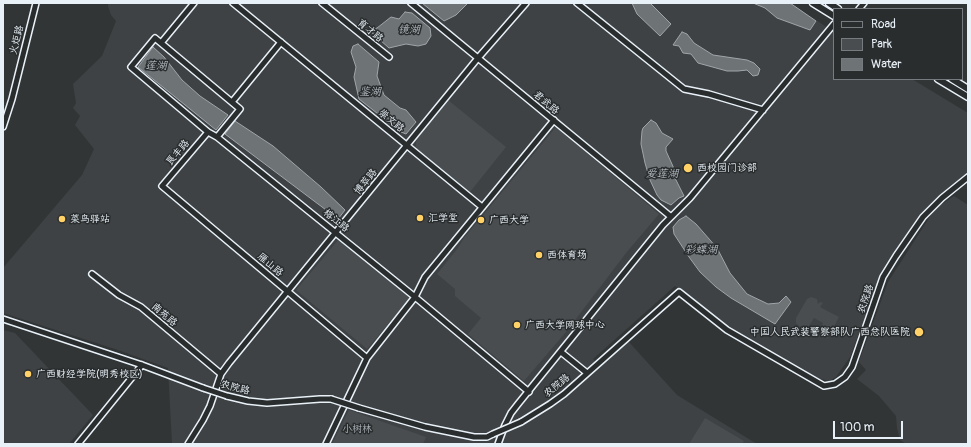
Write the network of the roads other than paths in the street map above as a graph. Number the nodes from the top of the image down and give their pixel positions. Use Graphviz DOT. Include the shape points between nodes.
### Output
graph roads {
  1 [pos="36,3"];
  2 [pos="194,3"];
  3 [pos="233,3"];
  4 [pos="322,3"];
  5 [pos="411,3"];
  6 [pos="526,3"];
  7 [pos="577,3"];
  8 [pos="813,3"];
  9 [pos="833,15"];
  10 [pos="833,25"];
  11 [pos="281,42"];
  12 [pos="161,43"];
  13 [pos="389,57"];
  14 [pos="478,58"];
  15 [pos="940,80"];
  16 [pos="954,80"];
  17 [pos="968,89"];
  18 [pos="968,97"];
  19 [pos="232,102"];
  20 [pos="763,110"];
  21 [pos="554,120"];
  22 [pos="3,127"];
  23 [pos="208,132"];
  24 [pos="217,137"];
  25 [pos="407,145"];
  26 [pos="968,177"];
  27 [pos="162,186"];
  28 [pos="482,207"];
  29 [pos="670,216"];
  30 [pos="336,233"];
  31 [pos="92,274"];
  32 [pos="288,291"];
  33 [pos="415,296"];
  34 [pos="3,318"];
  35 [pos="561,352"];
  36 [pos="367,358"];
  37 [pos="142,365"];
  38 [pos="587,373"];
  39 [pos="221,374"];
  40 [pos="529,392"];
  41 [pos="78,444"];
  42 [pos="188,444"];
  43 [pos="326,444"];
  44 [pos="498,444"];
  1 -- 22 [label="street, 火炬路"];
  2 -- 12 [label="street"];
  3 -- 11 [label="street, 崇文路"];
  4 -- 13 [label="street, 育才路"];
  5 -- 14 [label="street, 君武路"];
  6 -- 14 [label="street, 博萃路"];
  7 -- 20 [label="street" via="684,89"];
  8 -- 9 [label="main road"];
  10 -- 20 [label="street"];
  11 -- 19 [label="street"];
  11 -- 25 [label="street, 崇文路"];
  12 -- 19 [label="street"];
  12 -- 23 [label="street, 榕江路" via="155,38 131,67"];
  14 -- 21 [label="street, 君武路"];
  14 -- 25 [label="street, 博萃路"];
  15 -- 18 [label="main road"];
  16 -- 17 [label="main road"];
  19 -- 24 [label="street" via="240,109"];
  20 -- 29 [label="street" via="690,198"];
  21 -- 28 [label="street"];
  21 -- 29 [label="street, 君武路"];
  23 -- 24 [label="street, 榕江路"];
  23 -- 27 [label="street, 良丰路"];
  24 -- 30 [label="street, 榕江路"];
  25 -- 28 [label="street, 崇文路"];
  25 -- 30 [label="street, 博萃路"];
  26 -- 38 [label="street, 农院路" via="923,217 903,245 884,277 852,368 835,384 824,386 727,330 679,292"];
  27 -- 32 [label="street, 雁山路"];
  28 -- 33 [label="street" via="425,277"];
  29 -- 35 [label="street"];
  30 -- 32 [label="street, 博萃路"];
  30 -- 33 [label="street, 榕江路"];
  31 -- 39 [label="street, 南苑路" via="119,295 141,307"];
  32 -- 36 [label="street, 雁山路"];
  32 -- 39 [label="street, 博萃路"];
  33 -- 36 [label="street"];
  33 -- 40 [label="street, 榕江路"];
  34 -- 37 [label="street, 农院路"];
  35 -- 38 [label="street"];
  35 -- 40 [label="street"];
  36 -- 43 [label="street"];
  37 -- 38 [label="street, 农院路, bridge" via="203,388 248,401 267,403 331,400 425,427 474,437 487,437 522,422 555,401"];
  37 -- 41 [label="street"];
  39 -- 42 [label="street, 博萃路" via="210,406"];
  40 -- 44 [label="street" via="511,413"];
}
